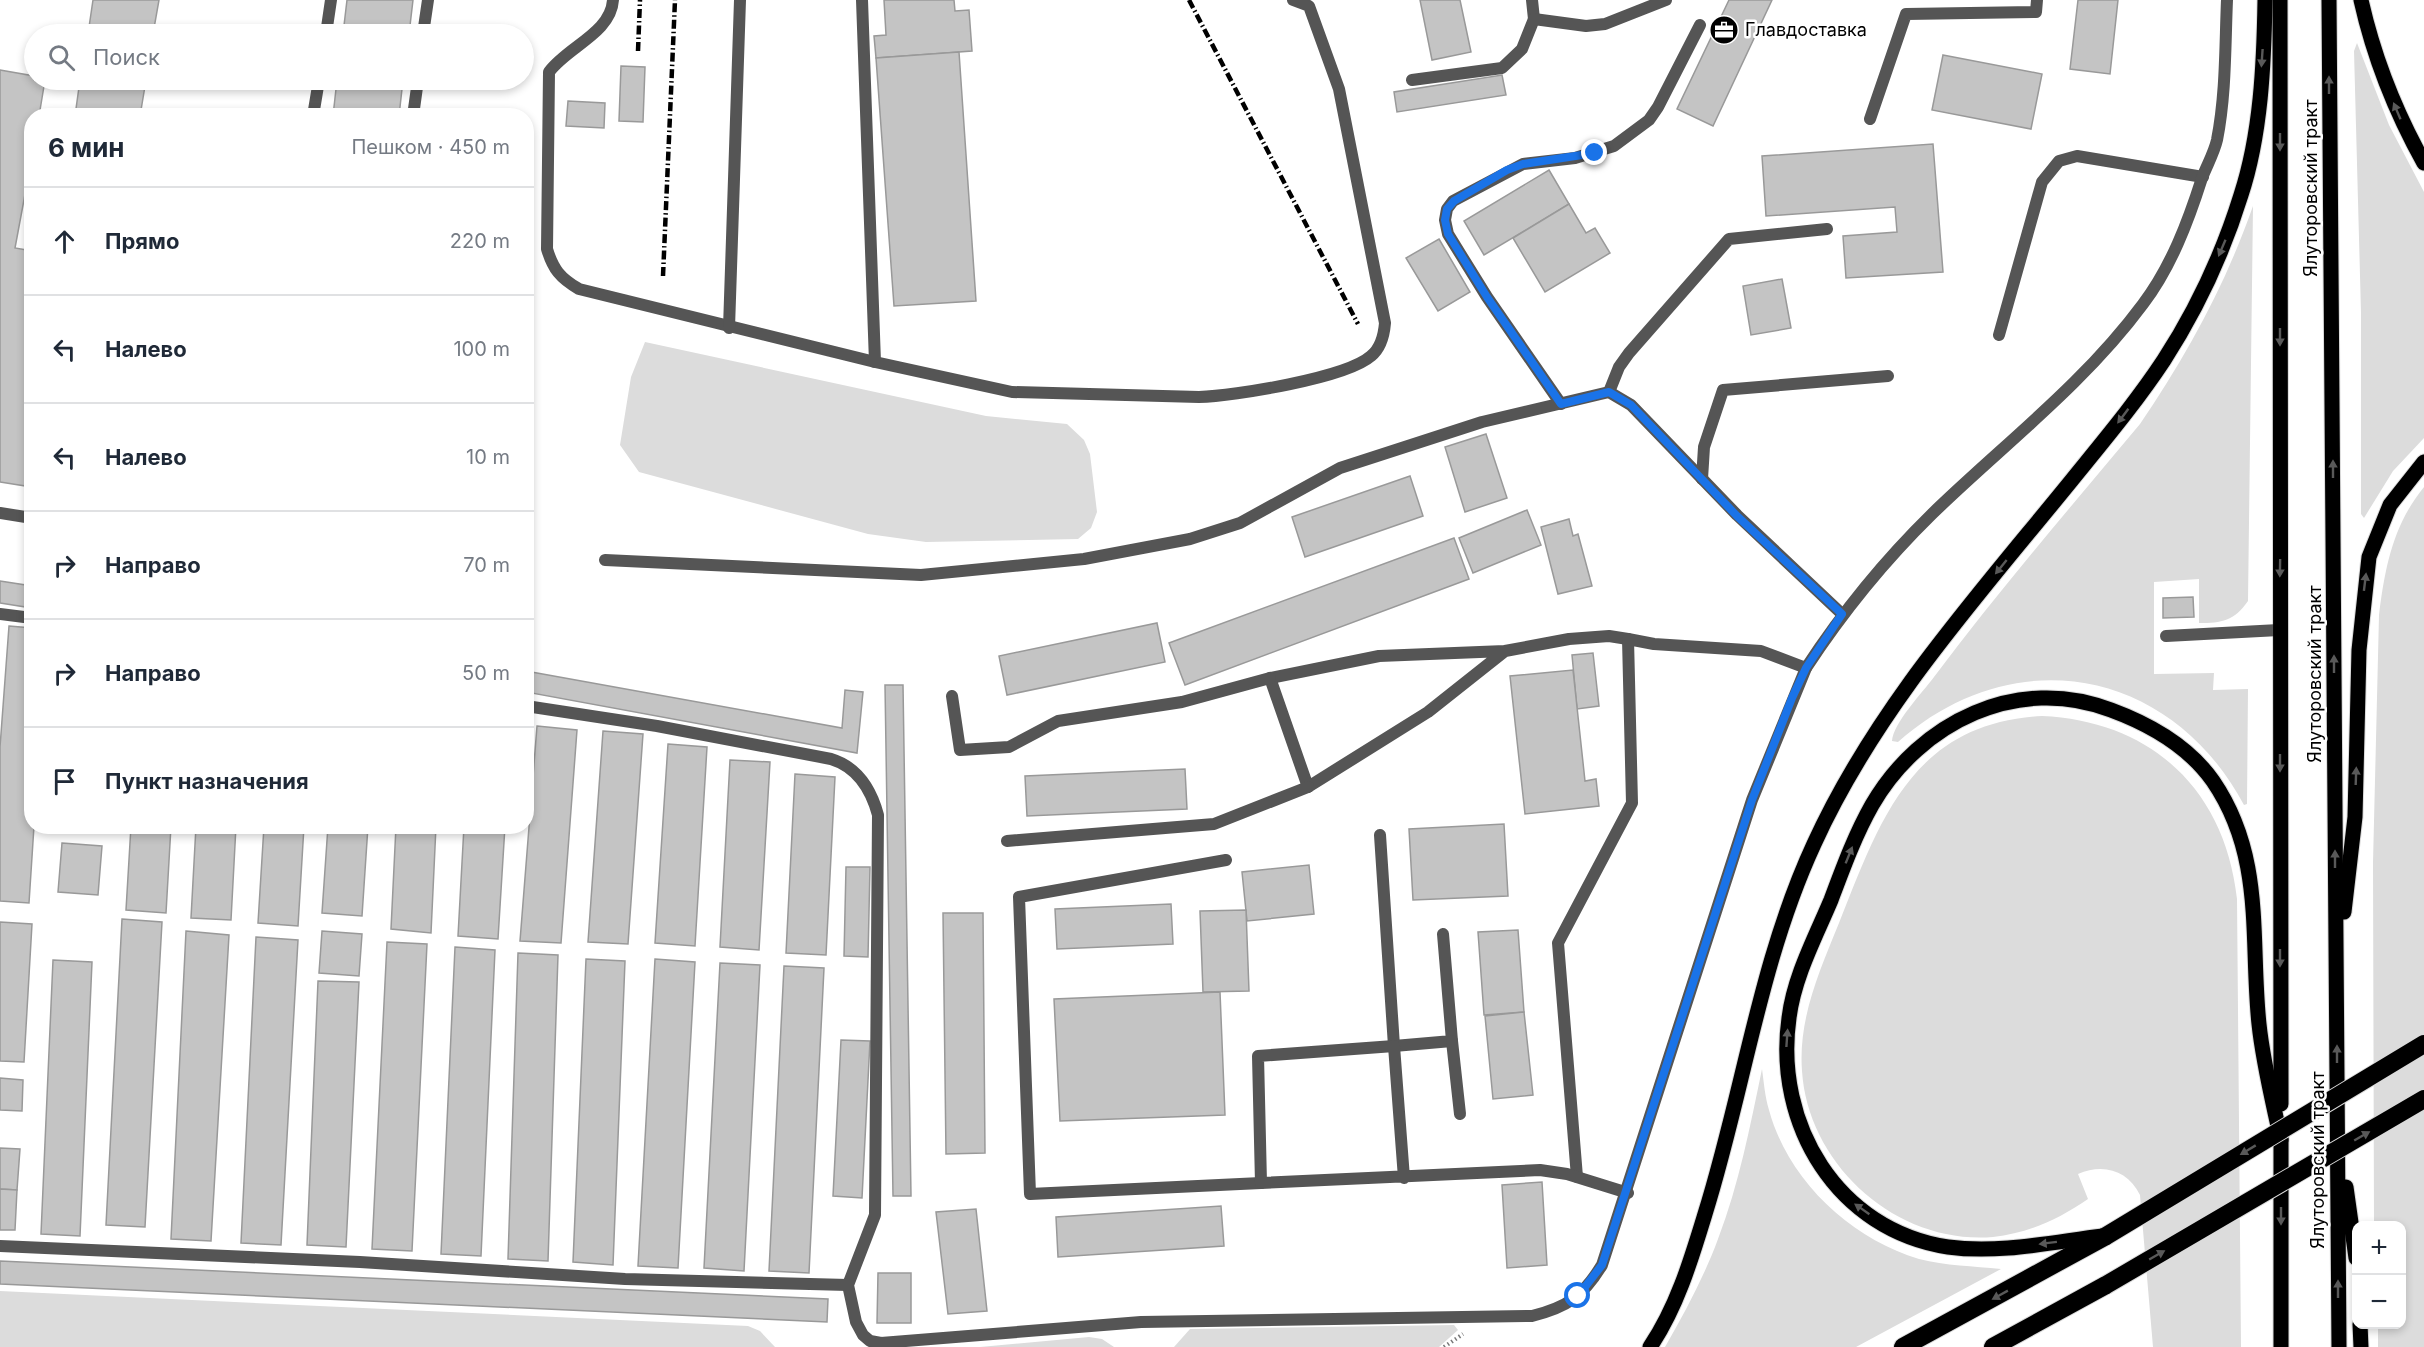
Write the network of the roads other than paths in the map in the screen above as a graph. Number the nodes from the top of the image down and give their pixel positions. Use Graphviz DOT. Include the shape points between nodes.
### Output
graph roads {
  1 [pos="331,0"];
  2 [pos="428,0"];
  3 [pos="613,0"];
  4 [pos="740,0"];
  5 [pos="862,0"];
  6 [pos="1293,0"];
  7 [pos="1532,0"];
  8 [pos="1666,0"];
  9 [pos="2037,0"];
  10 [pos="2227,0"];
  11 [pos="2265,0"];
  12 [pos="2280,0"];
  13 [pos="2329,0"];
  14 [pos="2361,0"];
  15 [pos="1534,18"];
  16 [pos="327,24"];
  17 [pos="424,24"];
  18 [pos="1700,25"];
  19 [pos="1412,80"];
  20 [pos="317,90"];
  21 [pos="417,90"];
  22 [pos="314,108"];
  23 [pos="414,108"];
  24 [pos="1870,119"];
  25 [pos="2424,163"];
  26 [pos="2203,177"];
  27 [pos="1827,229"];
  28 [pos="729,328"];
  29 [pos="1999,335"];
  30 [pos="874,362"];
  31 [pos="1888,376"];
  32 [pos="1609,392"];
  33 [pos="1561,404"];
  34 [pos="2424,462"];
  35 [pos="1702,479"];
  36 [pos="0,513"];
  37 [pos="24,517"];
  38 [pos="605,560"];
  39 [pos="0,614"];
  40 [pos="1842,614"];
  41 [pos="24,617"];
  42 [pos="2279,630"];
  43 [pos="2166,636"];
  44 [pos="1628,639"];
  45 [pos="1505,651"];
  46 [pos="1806,668"];
  47 [pos="1270,678"];
  48 [pos="952,696"];
  49 [pos="534,706"];
  50 [pos="1308,787"];
  51 [pos="1380,835"];
  52 [pos="1007,841"];
  53 [pos="1226,860"];
  54 [pos="1443,934"];
  55 [pos="2336,981"];
  56 [pos="1452,1041"];
  57 [pos="2424,1044"];
  58 [pos="1394,1046"];
  59 [pos="2424,1099"];
  60 [pos="1460,1114"];
  61 [pos="2337,1133"];
  62 [pos="2281,1140"];
  63 [pos="1577,1177"];
  64 [pos="1404,1178"];
  65 [pos="1261,1182"];
  66 [pos="1628,1193"];
  67 [pos="2352,1232"];
  68 [pos="2106,1236"];
  69 [pos="0,1246"];
  70 [pos="848,1285"];
  71 [pos="2100,1288"];
  72 [pos="2360,1329"];
  73 [pos="1650,1347"];
  74 [pos="1903,1347"];
  75 [pos="1994,1347"];
  76 [pos="2009,1347"];
  77 [pos="2281,1347"];
  78 [pos="2339,1347"];
  79 [pos="2361,1347"];
  1 -- 16 [label="lane"];
  2 -- 17 [label="lane"];
  3 -- 28 [label="lane" via="603,25 559,59 549,72 547,249 553,268 579,289"];
  4 -- 28 [label="lane"];
  5 -- 30 [label="lane"];
  6 -- 30 [label="lane" via="1309,6 1339,89 1385,323 1384,334 1373,354 1329,374 1223,396 1199,397 1012,392"];
  7 -- 15 [label="lane"];
  8 -- 15 [label="lane" via="1596,25"];
  9 -- 24 [label="lane" via="2036,12 1906,14"];
  10 -- 26 [label="lane" via="2224,86 2216,142"];
  11 -- 73 [label="main road, one-way" via="2259,102 2243,192 2198,301 2123,417 1886,714 1832,805 1779,934 1755,1014 1723,1159 1686,1277"];
  12 -- 42 [label="main road, Ялуторовский тракт, one-way"];
  55 -- 13 [label="main road, Ялуторовский тракт, one-way"];
  25 -- 14 [label="main road, one-way" via="2380,71"];
  15 -- 19 [label="lane" via="1522,49 1502,68"];
  18 -- 33 [label="lane" via="1658,108 1633,133 1595,153 1507,170 1447,209 1448,234"];
  20 -- 22 [label="lane"];
  21 -- 23 [label="lane"];
  26 -- 29 [label="lane" via="2077,156 2059,161 2042,182"];
  26 -- 40 [label="lane" via="2174,251 2144,303 2116,337 2047,410 1929,517"];
  27 -- 32 [label="lane" via="1729,239 1629,353"];
  28 -- 30 [label="lane"];
  31 -- 35 [label="lane" via="1723,390 1704,447"];
  32 -- 33 [label="lane"];
  32 -- 35 [label="lane" via="1631,405"];
  33 -- 38 [label="lane" via="1482,422 1340,468 1239,523 1190,539 1084,559 921,575"];
  55 -- 34 [label="main road, one-way" via="2355,817 2364,583 2376,533 2390,505"];
  35 -- 40 [label="lane"];
  36 -- 37 [label="lane"];
  39 -- 41 [label="lane"];
  40 -- 46 [label="lane"];
  42 -- 43 [label="lane"];
  42 -- 62 [label="main road, Ялуторовский тракт, one-way"];
  44 -- 45 [label="lane" via="1569,639"];
  44 -- 46 [label="lane" via="1761,651"];
  44 -- 63 [label="lane" via="1632,803 1558,943"];
  45 -- 47 [label="lane" via="1379,656"];
  45 -- 50 [label="lane" via="1428,712"];
  46 -- 66 [label="lane" via="1752,800"];
  47 -- 48 [label="lane" via="1182,702 1058,721 1009,747 960,750"];
  47 -- 50 [label="lane"];
  49 -- 70 [label="lane" via="831,759 856,772 873,798 878,814 875,1215"];
  50 -- 52 [label="lane" via="1214,824"];
  51 -- 58 [label="lane"];
  53 -- 65 [label="lane" via="1019,897 1030,1194"];
  54 -- 56 [label="lane"];
  61 -- 55 [label="main road, Ялуторовский тракт, one-way"];
  56 -- 58 [label="lane"];
  56 -- 60 [label="lane"];
  57 -- 68 [label="highway, one-way, bridge"];
  58 -- 64 [label="lane"];
  58 -- 65 [label="lane" via="1258,1056"];
  71 -- 59 [label="highway, one-way, bridge"];
  61 -- 67 [label="main road"];
  78 -- 61 [label="main road, Ялуторовский тракт, one-way"];
  68 -- 62 [label="main road, one-way" via="1977,1250 1916,1239 1848,1198 1817,1162 1801,1132 1786,1067 1789,1013 1798,981 1871,806 1893,774 1948,724 2007,702 2069,699 2111,710 2161,734 2212,779 2227,806 2250,871 2259,1025"];
  62 -- 77 [label="main road, Ялуторовский тракт, one-way"];
  63 -- 64 [label="lane" via="1540,1170"];
  63 -- 66 [label="lane"];
  64 -- 65 [label="lane"];
  66 -- 70 [label="lane" via="1594,1278 1559,1309 1532,1316 1141,1322 880,1343 863,1335"];
  68 -- 74 [label="highway, one-way"];
  69 -- 70 [label="lane" via="626,1279"];
  71 -- 75 [label="highway"];
  71 -- 76 [label="main road"];
  72 -- 79 [label="main road"];
}
